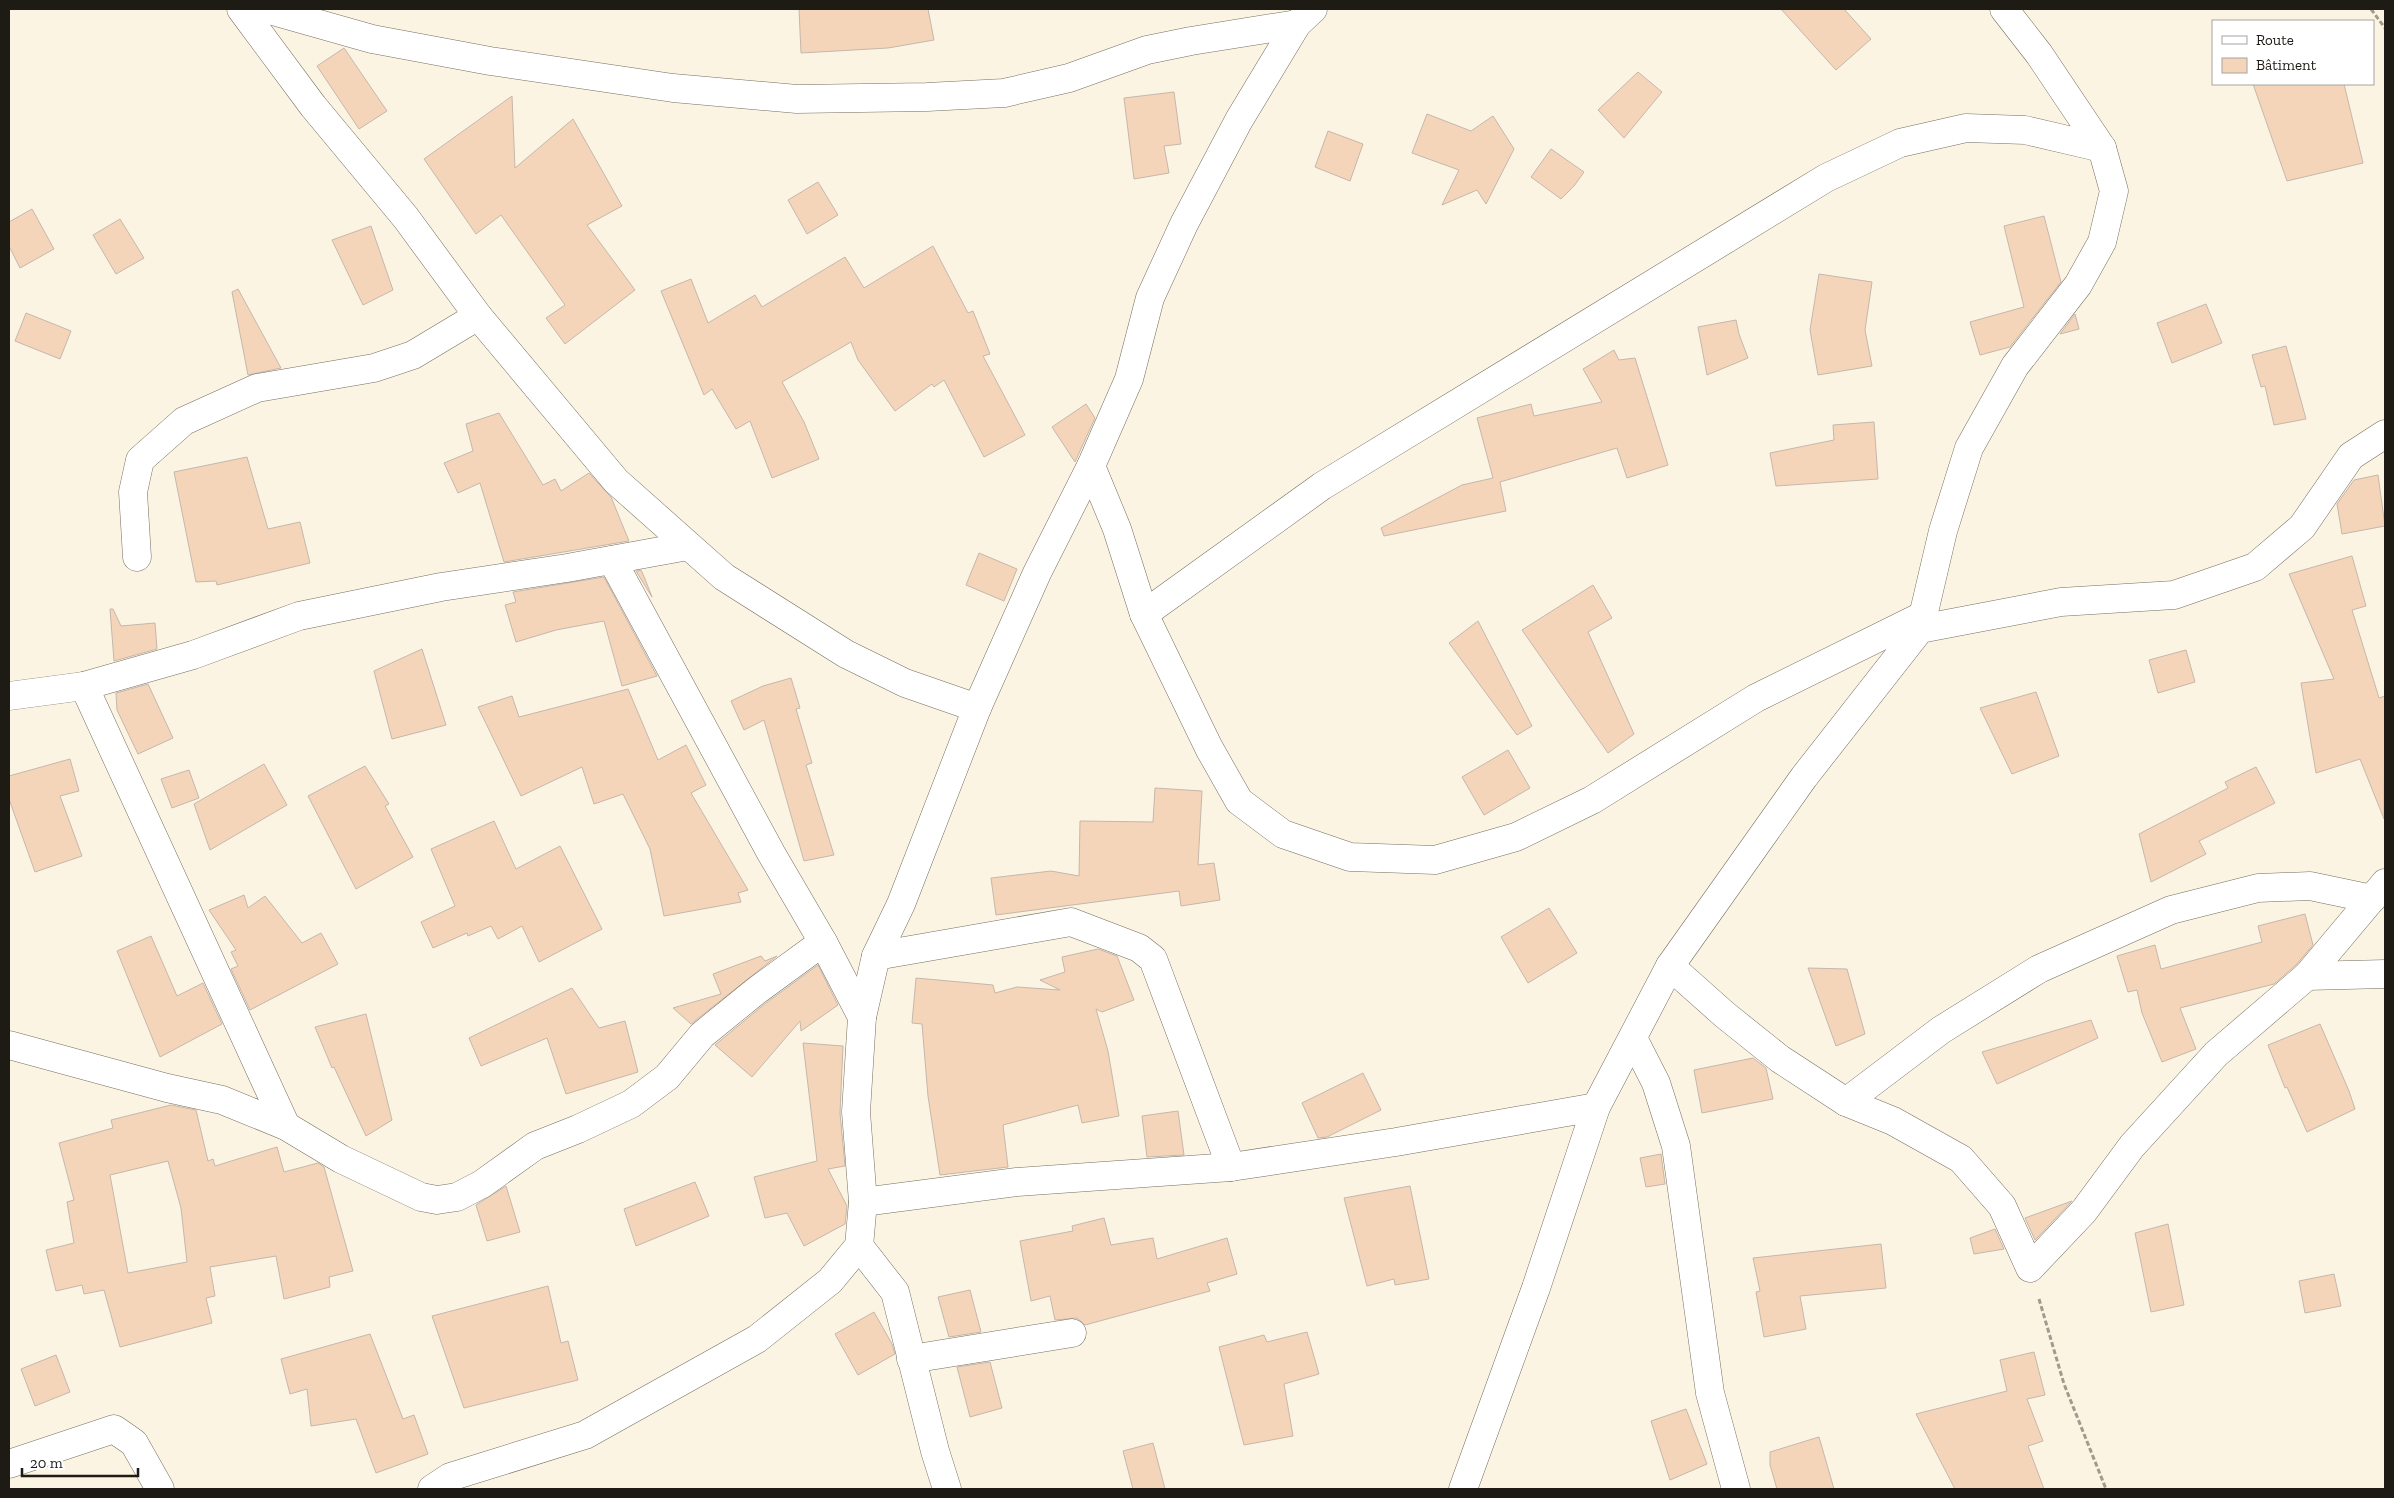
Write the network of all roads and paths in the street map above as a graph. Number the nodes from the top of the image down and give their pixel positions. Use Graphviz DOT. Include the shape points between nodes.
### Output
graph roads {
  1 [pos="241,9"];
  2 [pos="2004,9"];
  3 [pos="2371,9"];
  4 [pos="275,10"];
  5 [pos="1305,16"];
  6 [pos="2385,28"];
  7 [pos="2102,148"];
  8 [pos="478,316"];
  9 [pos="2385,434"];
  10 [pos="1091,466"];
  11 [pos="688,546"];
  12 [pos="137,556"];
  13 [pos="612,560"];
  14 [pos="1144,614"];
  15 [pos="1922,622"];
  16 [pos="84,686"];
  17 [pos="9,696"];
  18 [pos="976,708"];
  19 [pos="2378,891"];
  20 [pos="823,942"];
  21 [pos="876,956"];
  22 [pos="1670,966"];
  23 [pos="2385,974"];
  24 [pos="2307,976"];
  25 [pos="862,1018"];
  26 [pos="1633,1038"];
  27 [pos="9,1045"];
  28 [pos="1846,1102"];
  29 [pos="1596,1107"];
  30 [pos="286,1126"];
  31 [pos="1231,1167"];
  32 [pos="863,1202"];
  33 [pos="859,1246"];
  34 [pos="2030,1268"];
  35 [pos="1072,1333"];
  36 [pos="911,1359"];
  37 [pos="9,1464"];
  38 [pos="160,1489"];
  39 [pos="432,1489"];
  40 [pos="947,1489"];
  41 [pos="1463,1489"];
  42 [pos="1736,1489"];
  43 [pos="2106,1489"];
  1 -- 8 [label="street" via="313,106 406,218"];
  2 -- 7 [label="street" via="2039,54"];
  3 -- 6 [label="path"];
  4 -- 5 [label="street" via="372,38 490,62 673,88 797,99 1004,92 1069,78 1148,50"];
  5 -- 10 [label="street" via="1239,120 1184,224 1150,298 1129,380"];
  7 -- 14 [label="street" via="2025,130 1966,128 1900,143 1826,178 1322,486"];
  7 -- 15 [label="street" via="2114,191 2102,242 2078,285 2015,366 1969,448"];
  8 -- 11 [label="street" via="616,481"];
  8 -- 12 [label="street" via="413,355 374,368 257,388 184,421 140,460 133,492"];
  9 -- 15 [label="street" via="2351,456 2302,527 2255,567 2174,595 2061,602"];
  10 -- 14 [label="street" via="1117,529"];
  10 -- 18 [label="street"];
  11 -- 13 [label="street"];
  11 -- 18 [label="street" via="724,577 846,654 905,682"];
  13 -- 16 [label="street" via="441,587 299,616 193,655"];
  13 -- 20 [label="street"];
  14 -- 15 [label="street" via="1209,748 1239,801 1283,834 1350,856 1435,860 1516,837 1592,800 1756,698"];
  15 -- 22 [label="street" via="1804,777"];
  16 -- 17 [label="street"];
  16 -- 30 [label="street"];
  18 -- 21 [label="street" via="901,904"];
  19 -- 24 [label="street"];
  19 -- 28 [label="street" via="2310,886 2258,888 2172,910 2039,969 1941,1030"];
  20 -- 25 [label="street"];
  20 -- 30 [label="street" via="702,1035 667,1077 631,1104 534,1146 482,1184 457,1197 437,1200 421,1197 341,1159"];
  21 -- 25 [label="street"];
  21 -- 31 [label="street" via="1071,922 1139,948 1153,960"];
  22 -- 26 [label="street"];
  22 -- 28 [label="street" via="1780,1059"];
  23 -- 24 [label="street"];
  24 -- 34 [label="street" via="2216,1054 2132,1146 2084,1211"];
  25 -- 32 [label="street" via="856,1112"];
  26 -- 29 [label="street"];
  26 -- 42 [label="street" via="1656,1084 1676,1146 1710,1393"];
  27 -- 30 [label="street" via="222,1100"];
  28 -- 34 [label="street" via="1893,1121 1961,1159 2002,1206"];
  29 -- 31 [label="street"];
  29 -- 41 [label="street" via="1536,1288"];
  31 -- 32 [label="street" via="1017,1182"];
  32 -- 33 [label="street"];
  33 -- 36 [label="street" via="895,1292"];
  33 -- 39 [label="street" via="830,1281 757,1339 585,1435 450,1477"];
  34 -- 43 [label="path" via="2064,1384"];
  35 -- 36 [label="street"];
  36 -- 40 [label="street"];
  37 -- 38 [label="street" via="114,1429 134,1443"];
}
